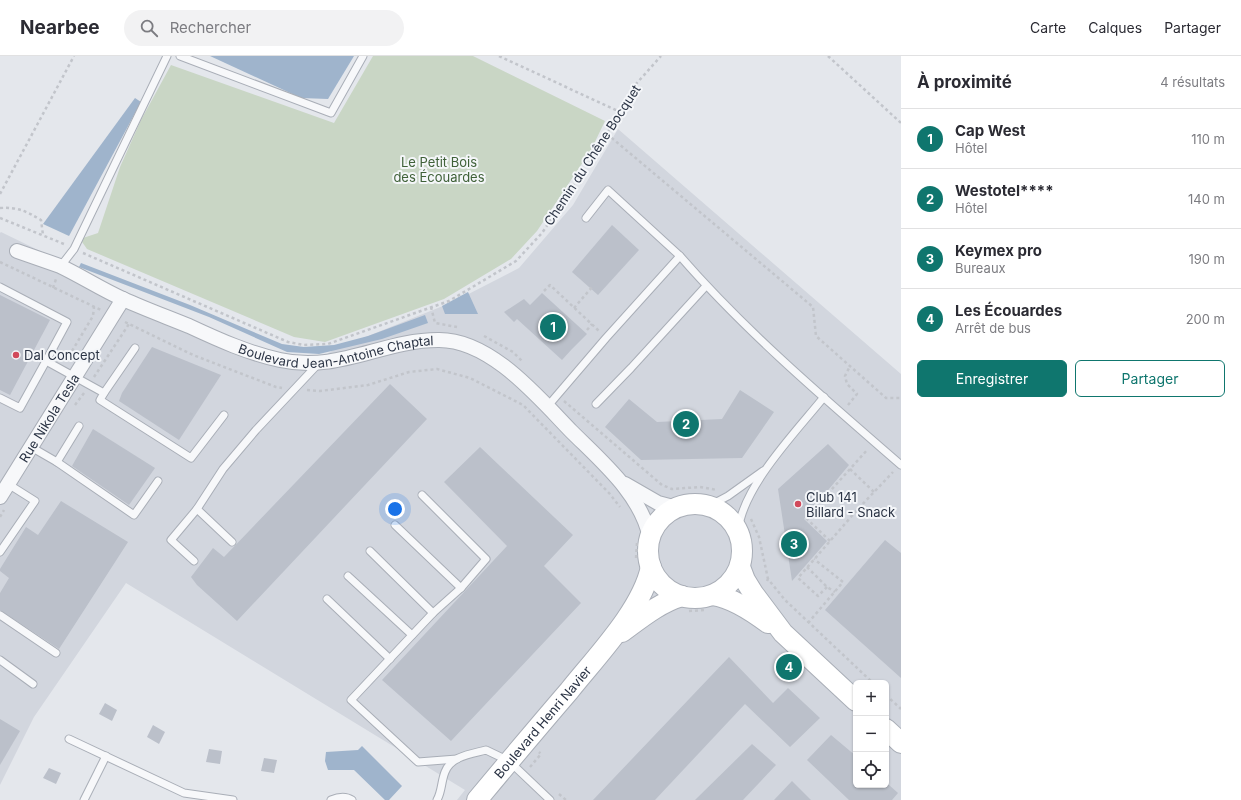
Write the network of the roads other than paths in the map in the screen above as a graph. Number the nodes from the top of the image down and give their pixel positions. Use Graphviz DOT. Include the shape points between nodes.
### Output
graph roads {
  1 [pos="167,56"];
  2 [pos="180,56"];
  3 [pos="363,56"];
  4 [pos="586,218"];
  5 [pos="17,251"];
  6 [pos="680,256"];
  7 [pos="60,267"];
  8 [pos="706,286"];
  9 [pos="0,287"];
  10 [pos="123,299"];
  11 [pos="135,348"];
  12 [pos="46,361"];
  13 [pos="319,363"];
  14 [pos="75,376"];
  15 [pos="104,393"];
  16 [pos="0,398"];
  17 [pos="824,398"];
  18 [pos="596,404"];
  19 [pos="547,407"];
  20 [pos="224,415"];
  21 [pos="79,426"];
  22 [pos="31,447"];
  23 [pos="57,462"];
  24 [pos="901,465"];
  25 [pos="765,470"];
  26 [pos="158,481"];
  27 [pos="622,482"];
  28 [pos="8,484"];
  29 [pos="422,495"];
  30 [pos="0,496"];
  31 [pos="709,506"];
  32 [pos="677,508"];
  33 [pos="196,509"];
  34 [pos="395,524"];
  35 [pos="738,531"];
  36 [pos="644,537"];
  37 [pos="232,542"];
  38 [pos="370,551"];
  39 [pos="0,552"];
  40 [pos="194,561"];
  41 [pos="644,564"];
  42 [pos="740,567"];
  43 [pos="348,576"];
  44 [pos="461,588"];
  45 [pos="327,599"];
  46 [pos="712,602"];
  47 [pos="682,603"];
  48 [pos="433,613"];
  49 [pos="0,615"];
  50 [pos="783,633"];
  51 [pos="412,636"];
  52 [pos="608,643"];
  53 [pos="56,653"];
  54 [pos="390,659"];
  55 [pos="0,660"];
  56 [pos="34,684"];
  57 [pos="853,698"];
  58 [pos="889,732"];
  59 [pos="69,739"];
  60 [pos="901,743"];
  61 [pos="106,756"];
  62 [pos="457,759"];
  63 [pos="509,761"];
  64 [pos="84,800"];
  65 [pos="233,800"];
  66 [pos="331,800"];
  67 [pos="352,800"];
  68 [pos="437,800"];
  69 [pos="477,800"];
  70 [pos="550,800"];
  1 -- 7 [label="lane" via="74,249"];
  2 -- 3 [label="lane" via="330,113"];
  4 -- 6 [label="lane" via="608,190"];
  5 -- 7 [label="street, Boulevard Jean-Antoine Chaptal"];
  6 -- 8 [label="lane"];
  6 -- 19 [label="lane"];
  7 -- 10 [label="street, Boulevard Jean-Antoine Chaptal"];
  8 -- 17 [label="lane"];
  8 -- 18 [label="lane"];
  9 -- 12 [label="lane" via="67,322"];
  10 -- 13 [label="street, Boulevard Jean-Antoine Chaptal" via="243,350 282,360"];
  10 -- 14 [label="street, Rue Nikola Tesla"];
  11 -- 15 [label="lane"];
  12 -- 14 [label="lane"];
  12 -- 16 [label="lane" via="20,408"];
  13 -- 19 [label="street, Boulevard Jean-Antoine Chaptal" via="414,341 455,341 480,351 503,366 528,386"];
  13 -- 33 [label="lane" via="223,469"];
  14 -- 15 [label="lane"];
  14 -- 22 [label="street, Rue Nikola Tesla"];
  15 -- 20 [label="lane" via="100,400 192,458"];
  17 -- 24 [label="lane"];
  17 -- 25 [label="lane"];
  19 -- 27 [label="street, Boulevard Jean-Antoine Chaptal"];
  21 -- 23 [label="lane"];
  22 -- 23 [label="lane"];
  22 -- 28 [label="street, Rue Nikola Tesla"];
  23 -- 26 [label="lane" via="134,515"];
  25 -- 31 [label="lane"];
  25 -- 35 [label="lane" via="744,508"];
  27 -- 32 [label="street, Boulevard Jean-Antoine Chaptal" via="658,503"];
  27 -- 36 [label="street, Boulevard Jean-Antoine Chaptal" via="645,519"];
  28 -- 30 [label="street, Rue Nikola Tesla"];
  28 -- 39 [label="lane" via="36,501"];
  29 -- 44 [label="lane" via="486,559"];
  31 -- 32 [label="main road" via="698,504"];
  31 -- 35 [label="main road" via="726,516"];
  32 -- 36 [label="main road" via="665,515"];
  33 -- 37 [label="lane"];
  33 -- 40 [label="lane" via="171,540"];
  34 -- 44 [label="lane"];
  35 -- 42 [label="main road" via="743,549"];
  36 -- 41 [label="main road" via="648,548 648,558"];
  38 -- 48 [label="lane"];
  41 -- 47 [label="main road"];
  41 -- 52 [label="main road, Boulevard Henri Navier" via="647,582"];
  42 -- 46 [label="main road" via="736,576"];
  42 -- 50 [label="main road" via="753,593"];
  43 -- 51 [label="lane"];
  44 -- 48 [label="lane"];
  45 -- 54 [label="lane"];
  46 -- 47 [label="main road" via="698,598"];
  46 -- 50 [label="main road" via="724,597 745,607"];
  47 -- 52 [label="main road, Boulevard Henri Navier" via="668,602 655,609"];
  48 -- 51 [label="lane"];
  49 -- 53 [label="lane"];
  50 -- 57 [label="main road"];
  51 -- 54 [label="lane"];
  52 -- 63 [label="main road, Boulevard Henri Navier"];
  54 -- 62 [label="lane" via="351,700 418,762"];
  55 -- 56 [label="lane"];
  58 -- 60 [label="main road"];
  59 -- 61 [label="lane"];
  61 -- 64 [label="lane"];
  61 -- 65 [label="lane" via="184,793"];
  62 -- 63 [label="lane" via="486,750"];
  62 -- 68 [label="lane" via="450,763 445,772"];
  63 -- 69 [label="main road, Boulevard Henri Navier"];
  63 -- 70 [label="lane"];
  66 -- 67 [label="lane" via="341,797"];
}
